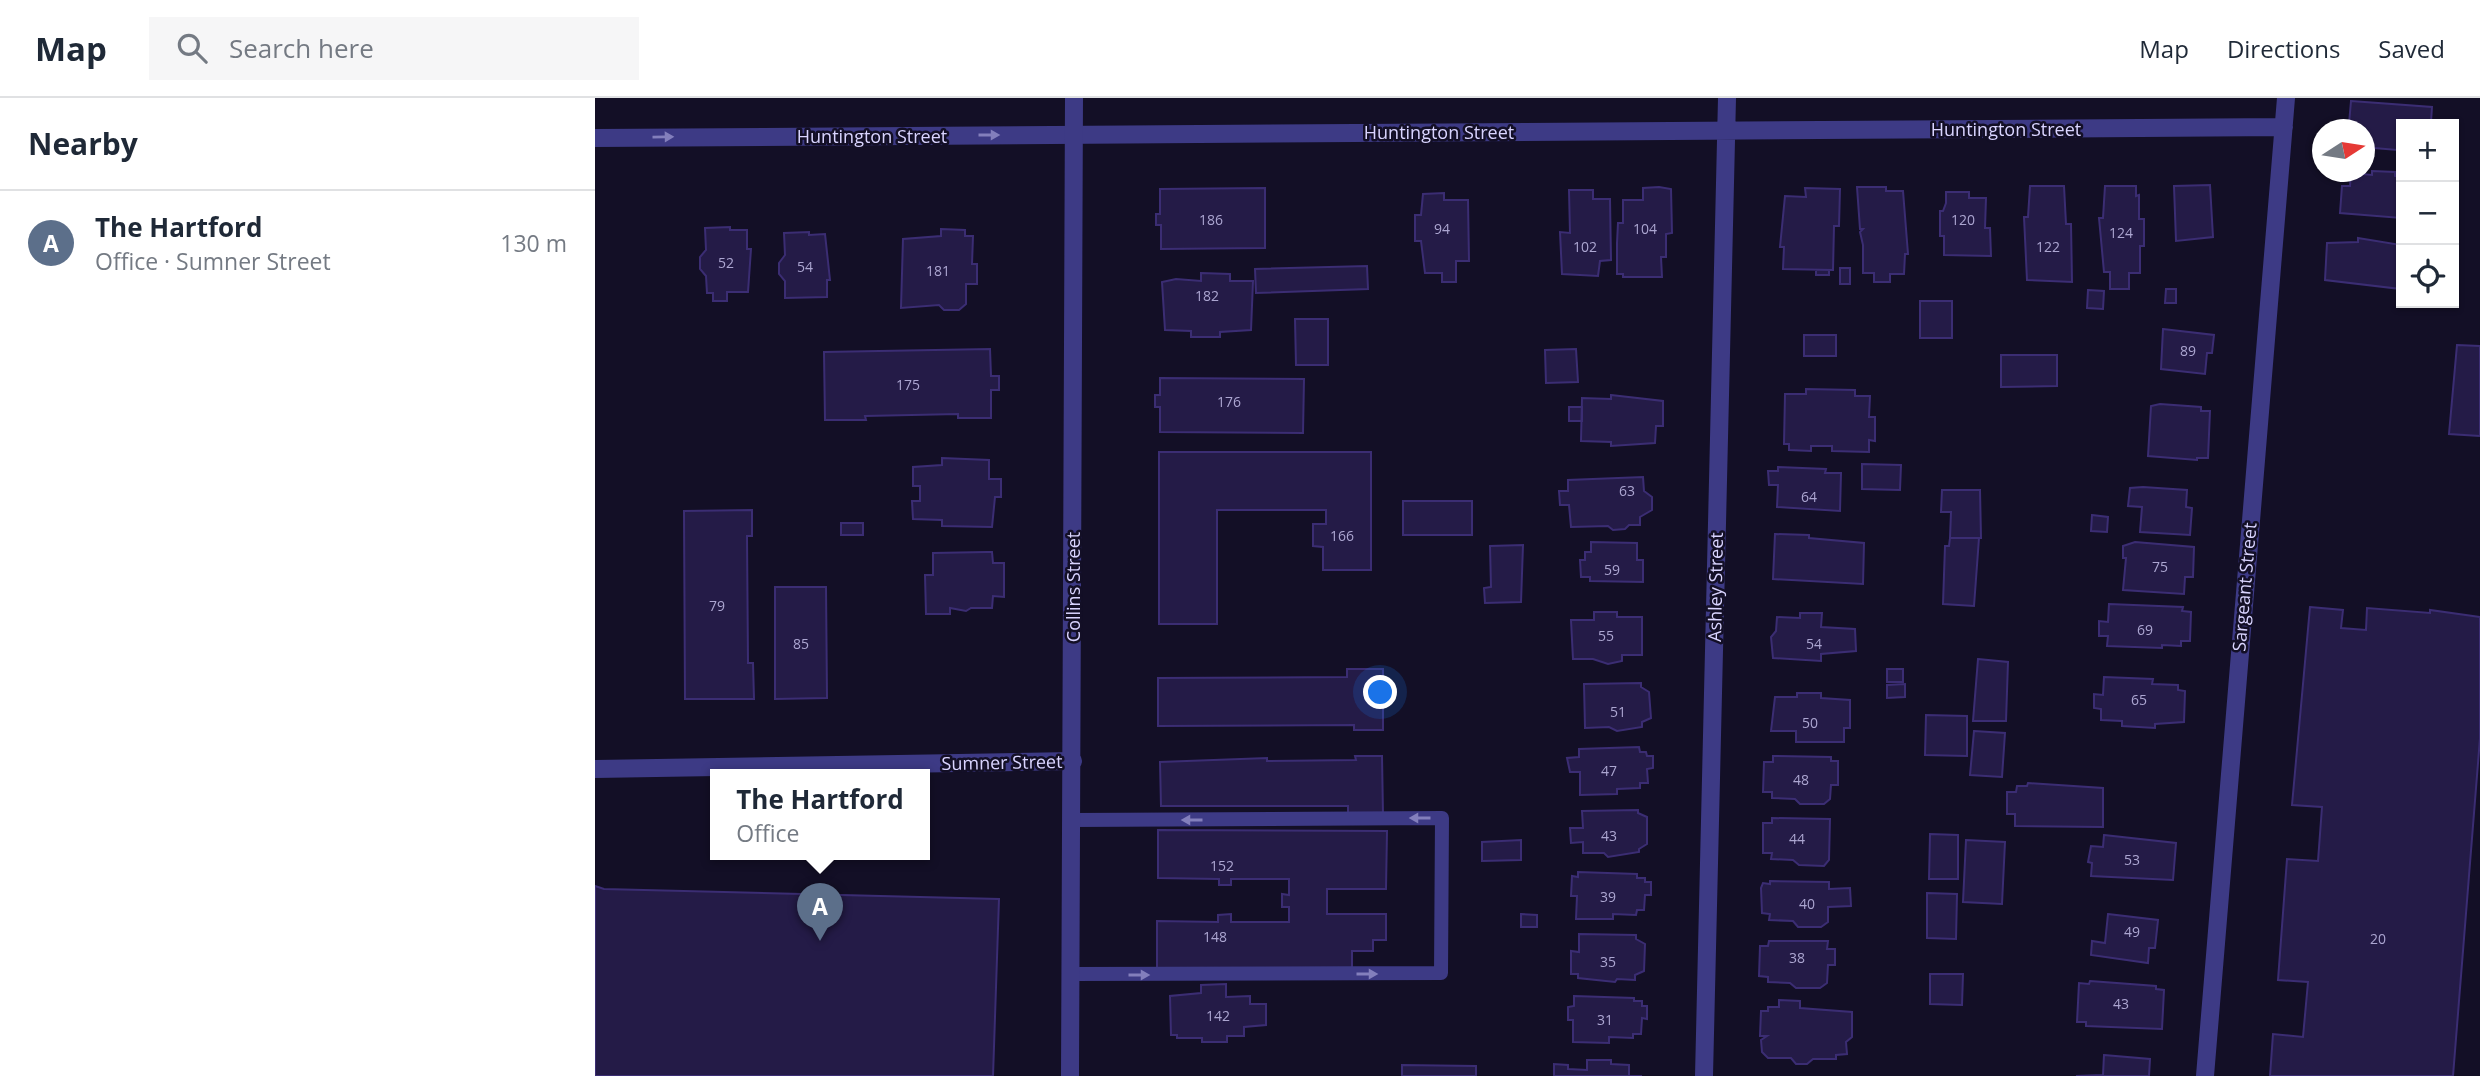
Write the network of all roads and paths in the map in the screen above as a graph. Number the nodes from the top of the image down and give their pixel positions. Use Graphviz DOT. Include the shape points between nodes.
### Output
graph roads {
  1 [pos="1074,98"];
  2 [pos="1727,98"];
  3 [pos="2286,98"];
  4 [pos="2284,127"];
  5 [pos="1725,130"];
  6 [pos="1074,135"];
  7 [pos="595,138"];
  8 [pos="1073,761"];
  9 [pos="595,769"];
  10 [pos="1073,820"];
  11 [pos="1071,974"];
  12 [pos="1070,1076"];
  13 [pos="1704,1076"];
  14 [pos="2205,1076"];
  1 -- 6 [label="street, Collins Street"];
  2 -- 5 [label="street, Ashley Street"];
  3 -- 4 [label="street, Sargeant Street"];
  4 -- 5 [label="street, Huntington Street"];
  4 -- 14 [label="street, Sargeant Street"];
  5 -- 6 [label="street, Huntington Street"];
  5 -- 13 [label="street, Ashley Street"];
  7 -- 6 [label="street, Huntington Street, one-way"];
  6 -- 8 [label="street, Collins Street"];
  8 -- 9 [label="street, Sumner Street"];
  8 -- 10 [label="street, Collins Street"];
  10 -- 11 [label="street, Collins Street"];
  11 -- 10 [label="lane, one-way" via="1441,973 1442,818"];
  11 -- 12 [label="street, Collins Street"];
}
